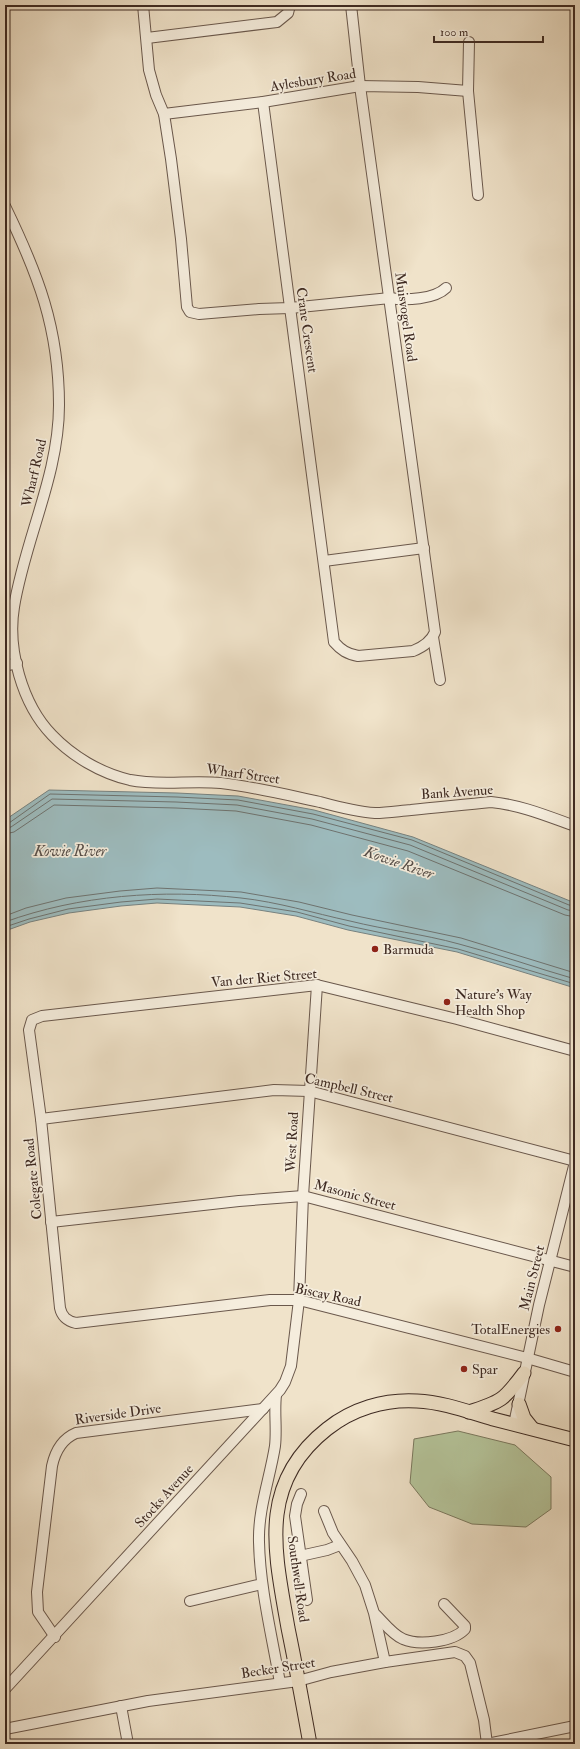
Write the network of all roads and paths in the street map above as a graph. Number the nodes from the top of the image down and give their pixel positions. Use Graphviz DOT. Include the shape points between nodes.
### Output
graph roads {
  1 [pos="142,5"];
  2 [pos="351,5"];
  3 [pos="289,9"];
  4 [pos="147,38"];
  5 [pos="470,42"];
  6 [pos="360,86"];
  7 [pos="468,91"];
  8 [pos="263,102"];
  9 [pos="164,114"];
  10 [pos="478,195"];
  11 [pos="5,206"];
  12 [pos="446,288"];
  13 [pos="390,298"];
  14 [pos="290,308"];
  15 [pos="424,548"];
  16 [pos="324,561"];
  17 [pos="434,634"];
  18 [pos="17,663"];
  19 [pos="5,666"];
  20 [pos="440,680"];
  21 [pos="119,777"];
  22 [pos="362,811"];
  23 [pos="575,826"];
  24 [pos="316,985"];
  25 [pos="29,1030"];
  26 [pos="575,1051"];
  27 [pos="309,1091"];
  28 [pos="41,1119"];
  29 [pos="575,1161"];
  30 [pos="303,1196"];
  31 [pos="51,1222"];
  32 [pos="551,1261"];
  33 [pos="575,1267"];
  34 [pos="299,1300"];
  35 [pos="70,1322"];
  36 [pos="527,1358"];
  37 [pos="575,1372"];
  38 [pos="524,1373"];
  39 [pos="276,1395"];
  40 [pos="519,1404"];
  41 [pos="263,1409"];
  42 [pos="469,1412"];
  43 [pos="514,1424"];
  44 [pos="532,1428"];
  45 [pos="575,1440"];
  46 [pos="301,1494"];
  47 [pos="324,1511"];
  48 [pos="340,1545"];
  49 [pos="300,1556"];
  50 [pos="262,1584"];
  51 [pos="306,1600"];
  52 [pos="190,1601"];
  53 [pos="444,1604"];
  54 [pos="374,1613"];
  55 [pos="55,1636"];
  56 [pos="385,1662"];
  57 [pos="298,1681"];
  58 [pos="280,1683"];
  59 [pos="5,1689"];
  60 [pos="121,1706"];
  61 [pos="575,1726"];
  62 [pos="6,1731"];
  63 [pos="128,1744"];
  64 [pos="310,1744"];
  65 [pos="487,1744"];
  1 -- 4 [label="street"];
  2 -- 6 [label="street, Muisvogel Road"];
  3 -- 4 [label="street" via="277,22"];
  4 -- 9 [label="street" via="152,85"];
  5 -- 7 [label="street"];
  6 -- 7 [label="street, Aylesbury Road"];
  6 -- 8 [label="street, Aylesbury Road"];
  6 -- 13 [label="street, Muisvogel Road"];
  7 -- 10 [label="street"];
  8 -- 9 [label="street, Aylesbury Road"];
  8 -- 14 [label="street, Crane Crescent"];
  9 -- 14 [label="street" via="180,224 187,307 190,312 199,314 259,308"];
  11 -- 18 [label="street, Wharf Road" via="26,249 46,305 56,357 59,404 53,460 14,608 12,630"];
  12 -- 13 [label="street" via="439,294 424,297 401,300"];
  13 -- 14 [label="street"];
  13 -- 15 [label="street, Muisvogel Road"];
  14 -- 16 [label="street, Crane Crescent"];
  15 -- 16 [label="street"];
  15 -- 17 [label="street, Muisvogel Road"];
  16 -- 17 [label="street, Crane Crescent" via="334,642 345,652 358,656 406,652 420,648"];
  17 -- 20 [label="street, Muisvogel Road"];
  18 -- 19 [label="street"];
  18 -- 21 [label="street, Wharf Road" via="30,704 43,725 76,756"];
  21 -- 22 [label="street, Wharf Street" via="132,780 231,784"];
  22 -- 23 [label="street, Bank Avenue" via="376,813 491,802 528,809"];
  24 -- 25 [label="street, Van der Riet Street" via="42,1016 32,1020"];
  24 -- 26 [label="street, Van der Riet Street"];
  24 -- 27 [label="street, West Road"];
  25 -- 28 [label="street, Colegate Road"];
  27 -- 28 [label="street, Campbell Street" via="274,1090"];
  27 -- 29 [label="street, Campbell Street"];
  27 -- 30 [label="street, West Road"];
  28 -- 31 [label="street, Colegate Road"];
  29 -- 32 [label="street, Main Street"];
  30 -- 31 [label="street, Masonic Street"];
  30 -- 32 [label="street, Masonic Street"];
  30 -- 34 [label="street, West Road"];
  31 -- 35 [label="street, Colegate Road" via="60,1308 64,1318"];
  32 -- 33 [label="street, Masonic Street"];
  32 -- 36 [label="street, Main Street"];
  34 -- 35 [label="street, Biscay Road" via="270,1300"];
  34 -- 36 [label="street, Biscay Road"];
  34 -- 39 [label="street, Stocks Avenue" via="291,1366 285,1382"];
  36 -- 37 [label="street, Biscay Road"];
  36 -- 38 [label="street, Main Street"];
  38 -- 40 [label="street, Main Street"];
  38 -- 42 [label="main road" via="500,1401"];
  39 -- 41 [label="street, Stocks Avenue"];
  39 -- 50 [label="street" via="275,1447 260,1519"];
  40 -- 43 [label="street, Main Street"];
  40 -- 44 [label="main road" via="524,1418"];
  41 -- 55 [label="street, Stocks Avenue"];
  41 -- 55 [label="street, Riverside Drive" via="76,1433 66,1439 57,1451 52,1466 37,1592 38,1612"];
  42 -- 43 [label="main road, Southwell Road"];
  42 -- 57 [label="main road, Southwell Road" via="417,1401 393,1401 371,1406 347,1415 327,1428 304,1450 292,1467 280,1498 275,1526 275,1546"];
  43 -- 44 [label="main road, Southwell Road"];
  44 -- 45 [label="main road, Southwell Road"];
  46 -- 49 [label="street" via="295,1516"];
  47 -- 48 [label="street"];
  48 -- 49 [label="street"];
  48 -- 54 [label="street" via="359,1572"];
  49 -- 51 [label="street"];
  50 -- 52 [label="street"];
  50 -- 58 [label="street"];
  53 -- 54 [label="street" via="465,1629 452,1638 429,1642 404,1640"];
  54 -- 56 [label="street"];
  55 -- 59 [label="street, Stocks Avenue"];
  56 -- 57 [label="street, Becker Street"];
  56 -- 65 [label="street, Becker Street" via="455,1652 465,1656 470,1663"];
  57 -- 58 [label="street, Becker Street"];
  57 -- 64 [label="main road, Southwell Road"];
  58 -- 60 [label="street, Becker Street"];
  60 -- 62 [label="street, Becker Street"];
  60 -- 63 [label="street"];
  61 -- 65 [label="street"];
}
